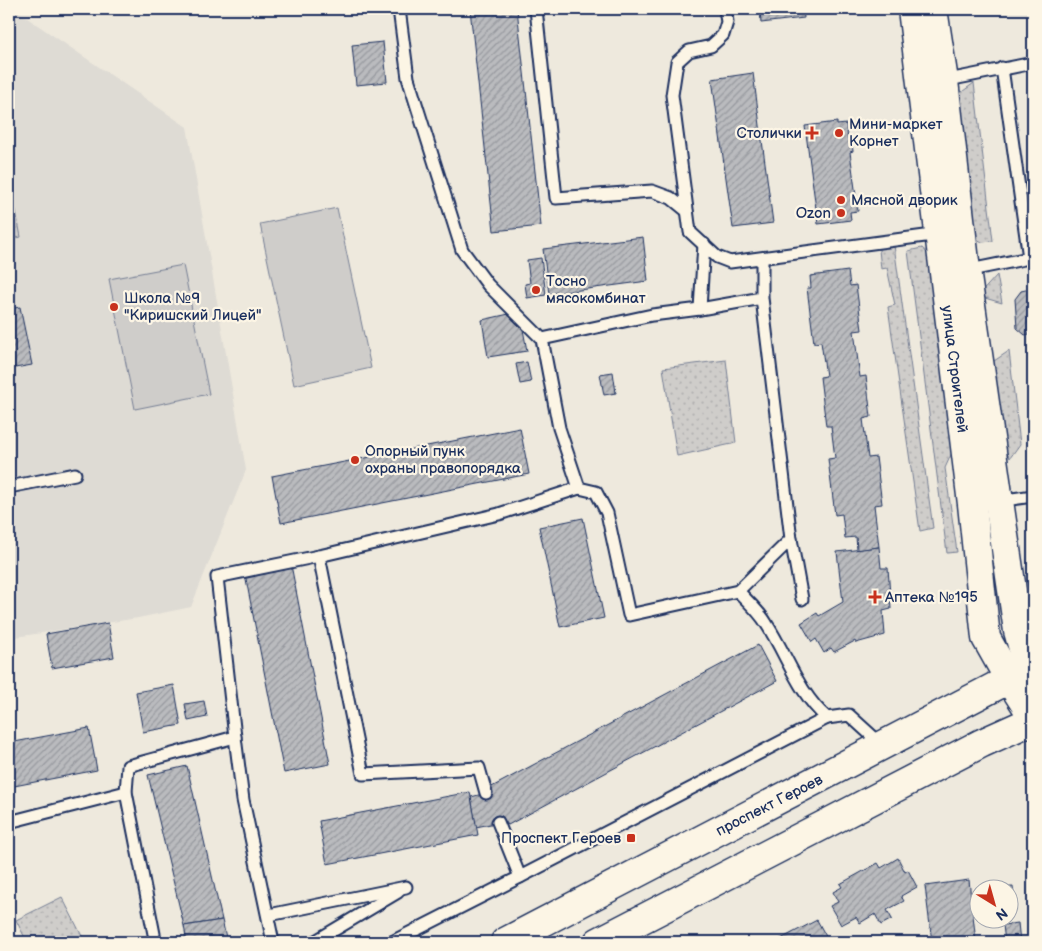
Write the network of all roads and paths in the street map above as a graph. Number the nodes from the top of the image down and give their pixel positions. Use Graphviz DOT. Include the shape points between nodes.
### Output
graph roads {
  1 [pos="399,9"];
  2 [pos="536,9"];
  3 [pos="725,9"];
  4 [pos="912,9"];
  5 [pos="933,9"];
  6 [pos="1033,63"];
  7 [pos="1002,68"];
  8 [pos="932,83"];
  9 [pos="686,211"];
  10 [pos="950,233"];
  11 [pos="704,244"];
  12 [pos="762,258"];
  13 [pos="1031,258"];
  14 [pos="955,273"];
  15 [pos="762,298"];
  16 [pos="700,309"];
  17 [pos="542,339"];
  18 [pos="75,474"];
  19 [pos="9,487"];
  20 [pos="579,488"];
  21 [pos="1033,496"];
  22 [pos="986,502"];
  23 [pos="791,539"];
  24 [pos="318,556"];
  25 [pos="738,591"];
  26 [pos="802,599"];
  27 [pos="1024,672"];
  28 [pos="1033,707"];
  29 [pos="827,718"];
  30 [pos="1033,718"];
  31 [pos="235,737"];
  32 [pos="884,746"];
  33 [pos="126,792"];
  34 [pos="486,793"];
  35 [pos="9,822"];
  36 [pos="498,822"];
  37 [pos="520,877"];
  38 [pos="269,915"];
  39 [pos="154,934"];
  40 [pos="273,942"];
  41 [pos="314,942"];
  42 [pos="392,942"];
  43 [pos="505,942"];
  44 [pos="598,942"];
  1 -- 17 [label="lane" via="408,78 462,250 488,284"];
  2 -- 9 [label="lane" via="556,198 652,191 671,198"];
  3 -- 9 [label="lane" via="727,22 723,35 711,46 689,51 677,62 672,95"];
  4 -- 8 [label="main road, улица Строителей"];
  5 -- 8 [label="main road, улица Строителей"];
  6 -- 7 [label="lane"];
  7 -- 8 [label="lane"];
  7 -- 13 [label="lane"];
  8 -- 10 [label="main road, улица Строителей"];
  9 -- 11 [label="lane" via="690,232"];
  10 -- 12 [label="lane"];
  10 -- 14 [label="main road, улица Строителей"];
  11 -- 12 [label="lane" via="717,257 730,262"];
  11 -- 16 [label="lane"];
  12 -- 15 [label="lane"];
  13 -- 14 [label="lane"];
  14 -- 22 [label="main road, улица Строителей"];
  15 -- 16 [label="lane"];
  15 -- 23 [label="lane"];
  16 -- 17 [label="lane" via="652,315"];
  17 -- 20 [label="lane" via="559,428"];
  18 -- 19 [label="lane"];
  20 -- 24 [label="lane" via="499,514"];
  20 -- 25 [label="lane" via="596,492 607,513 629,615"];
  21 -- 22 [label="lane"];
  22 -- 27 [label="main road, улица Строителей" via="986,638"];
  23 -- 25 [label="lane"];
  23 -- 26 [label="lane"];
  24 -- 31 [label="lane" via="217,577"];
  24 -- 34 [label="lane" via="363,774 479,768"];
  25 -- 29 [label="lane" via="766,622 814,707"];
  27 -- 28 [label="main road, улица Строителей"];
  27 -- 30 [label="main road, улица Строителей"];
  27 -- 32 [label="main road, проспект Героев"];
  29 -- 32 [label="lane" via="849,715"];
  29 -- 37 [label="lane"];
  30 -- 44 [label="main road"];
  31 -- 33 [label="lane" via="128,766"];
  31 -- 38 [label="lane" via="244,800"];
  32 -- 43 [label="main road, проспект Героев"];
  33 -- 35 [label="lane"];
  33 -- 39 [label="lane"];
  36 -- 37 [label="lane"];
  37 -- 42 [label="lane"];
  38 -- 40 [label="lane"];
  38 -- 41 [label="lane" via="406,887"];
}
